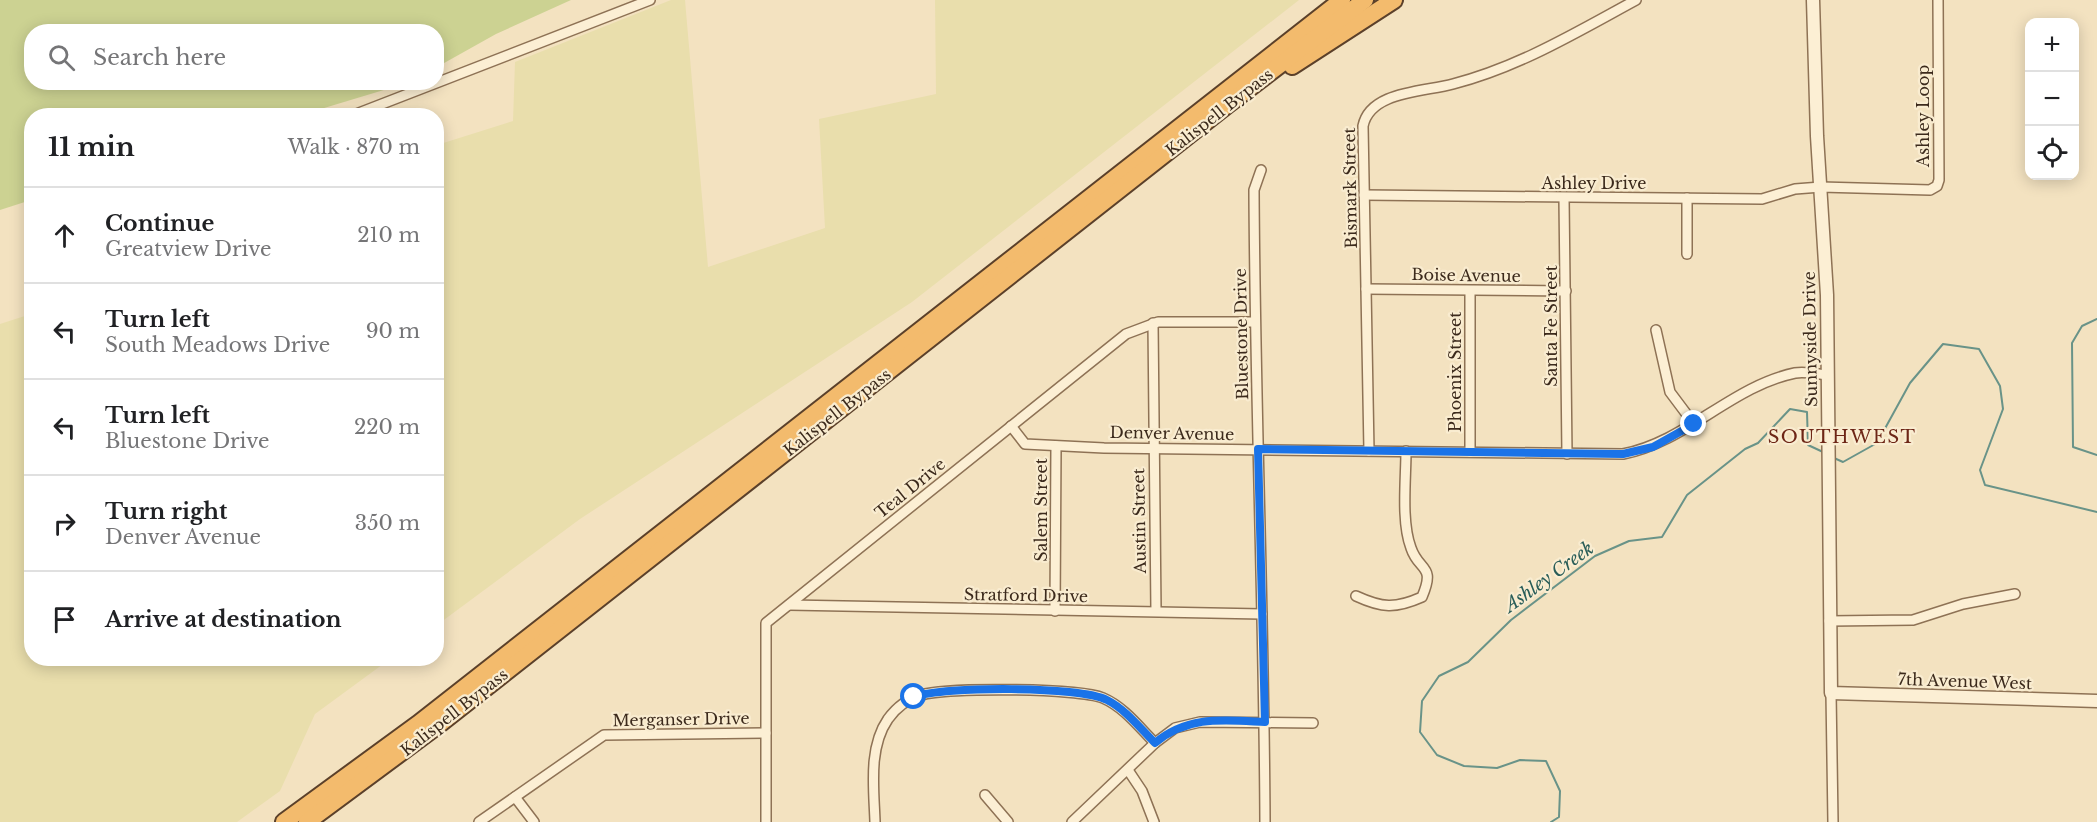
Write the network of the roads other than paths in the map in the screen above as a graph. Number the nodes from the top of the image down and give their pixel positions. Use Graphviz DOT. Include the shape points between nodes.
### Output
graph roads {
  1 [pos="650,0"];
  2 [pos="1342,0"];
  3 [pos="1365,0"];
  4 [pos="1394,0"];
  5 [pos="1636,0"];
  6 [pos="1813,0"];
  7 [pos="1938,0"];
  8 [pos="444,80"];
  9 [pos="418,90"];
  10 [pos="1227,105"];
  11 [pos="372,108"];
  12 [pos="1261,170"];
  13 [pos="1821,188"];
  14 [pos="1364,195"];
  15 [pos="1564,198"];
  16 [pos="1688,198"];
  17 [pos="1687,254"];
  18 [pos="1366,289"];
  19 [pos="1470,291"];
  20 [pos="1566,291"];
  21 [pos="1254,322"];
  22 [pos="1153,323"];
  23 [pos="1656,330"];
  24 [pos="1827,375"];
  25 [pos="1694,424"];
  26 [pos="1011,426"];
  27 [pos="1056,446"];
  28 [pos="1153,448"];
  29 [pos="1258,449"];
  30 [pos="1369,451"];
  31 [pos="1406,451"];
  32 [pos="1470,452"];
  33 [pos="1567,453"];
  34 [pos="2015,594"];
  35 [pos="1356,596"];
  36 [pos="789,604"];
  37 [pos="1055,611"];
  38 [pos="1156,611"];
  39 [pos="1263,614"];
  40 [pos="1829,621"];
  41 [pos="1831,693"];
  42 [pos="2097,701"];
  43 [pos="1265,722"];
  44 [pos="1313,723"];
  45 [pos="766,733"];
  46 [pos="1155,743"];
  47 [pos="1128,770"];
  48 [pos="985,795"];
  49 [pos="515,797"];
  50 [pos="285,822"];
  51 [pos="307,822"];
  52 [pos="479,822"];
  53 [pos="534,822"];
  54 [pos="766,822"];
  55 [pos="875,822"];
  56 [pos="1008,822"];
  57 [pos="1072,822"];
  58 [pos="1154,822"];
  59 [pos="1265,822"];
  60 [pos="1833,822"];
  1 -- 8 [label="street"];
  2 -- 50 [label="highway, Kalispell Bypass" via="418,724"];
  3 -- 10 [label="highway, Kalispell Bypass"];
  4 -- 10 [label="highway"];
  5 -- 14 [label="street, Bismark Street" via="1485,76 1372,106 1365,114 1363,126"];
  6 -- 13 [label="street, Sunnyside Drive"];
  7 -- 13 [label="street, Ashley Loop" via="1937,186 1920,191"];
  9 -- 11 [label="street"];
  10 -- 51 [label="highway, Kalispell Bypass" via="442,722"];
  12 -- 21 [label="street, Bluestone Drive" via="1254,190"];
  13 -- 16 [label="street, Ashley Drive" via="1795,189 1762,199"];
  13 -- 24 [label="street, Sunnyside Drive"];
  14 -- 15 [label="street, Ashley Drive"];
  14 -- 18 [label="street, Bismark Street"];
  15 -- 16 [label="street, Ashley Drive"];
  15 -- 20 [label="street, Santa Fe Street"];
  16 -- 17 [label="street"];
  18 -- 19 [label="street, Boise Avenue"];
  18 -- 30 [label="street, Bismark Street"];
  19 -- 20 [label="street, Boise Avenue"];
  19 -- 32 [label="street, Phoenix Street"];
  20 -- 33 [label="street, Santa Fe Street"];
  21 -- 22 [label="street, Teal Drive"];
  21 -- 29 [label="street, Bluestone Drive"];
  22 -- 26 [label="street, Teal Drive" via="1115,341"];
  22 -- 28 [label="street, Austin Street"];
  23 -- 25 [label="street" via="1670,392"];
  24 -- 25 [label="street, Denver Avenue" via="1797,373 1766,382"];
  24 -- 40 [label="street, Sunnyside Drive"];
  25 -- 33 [label="street, Denver Avenue" via="1643,450 1623,454"];
  26 -- 27 [label="street, Denver Avenue" via="1025,444"];
  26 -- 36 [label="street, Teal Drive"];
  27 -- 28 [label="street, Denver Avenue"];
  27 -- 37 [label="street, Salem Street"];
  28 -- 29 [label="street, Denver Avenue"];
  28 -- 38 [label="street, Austin Street"];
  29 -- 30 [label="street, Denver Avenue"];
  29 -- 39 [label="street, Bluestone Drive"];
  30 -- 31 [label="street, Denver Avenue"];
  31 -- 32 [label="street, Denver Avenue"];
  31 -- 35 [label="street" via="1411,550 1425,567 1428,582 1422,597 1407,604 1379,606"];
  32 -- 33 [label="street, Denver Avenue"];
  34 -- 40 [label="street" via="1963,603 1913,620"];
  36 -- 37 [label="street, Stratford Drive"];
  36 -- 45 [label="street, Teal Drive" via="766,623"];
  37 -- 38 [label="street, Stratford Drive"];
  38 -- 39 [label="street, Stratford Drive"];
  39 -- 43 [label="street, Bluestone Drive"];
  40 -- 41 [label="street, Sunnyside Drive"];
  41 -- 42 [label="street, 7th Avenue West"];
  41 -- 60 [label="street, Sunnyside Drive"];
  43 -- 44 [label="street"];
  43 -- 46 [label="street" via="1188,723"];
  43 -- 59 [label="street, Bluestone Drive"];
  45 -- 49 [label="street, Merganser Drive" via="604,735"];
  45 -- 54 [label="street, Teal Drive"];
  46 -- 47 [label="street"];
  46 -- 55 [label="street" via="1115,704 1091,694 922,694 899,707 880,733 875,755"];
  47 -- 57 [label="street"];
  47 -- 58 [label="street" via="1142,791"];
  48 -- 56 [label="street"];
  49 -- 52 [label="street, Merganser Drive"];
  49 -- 53 [label="street"];
}
